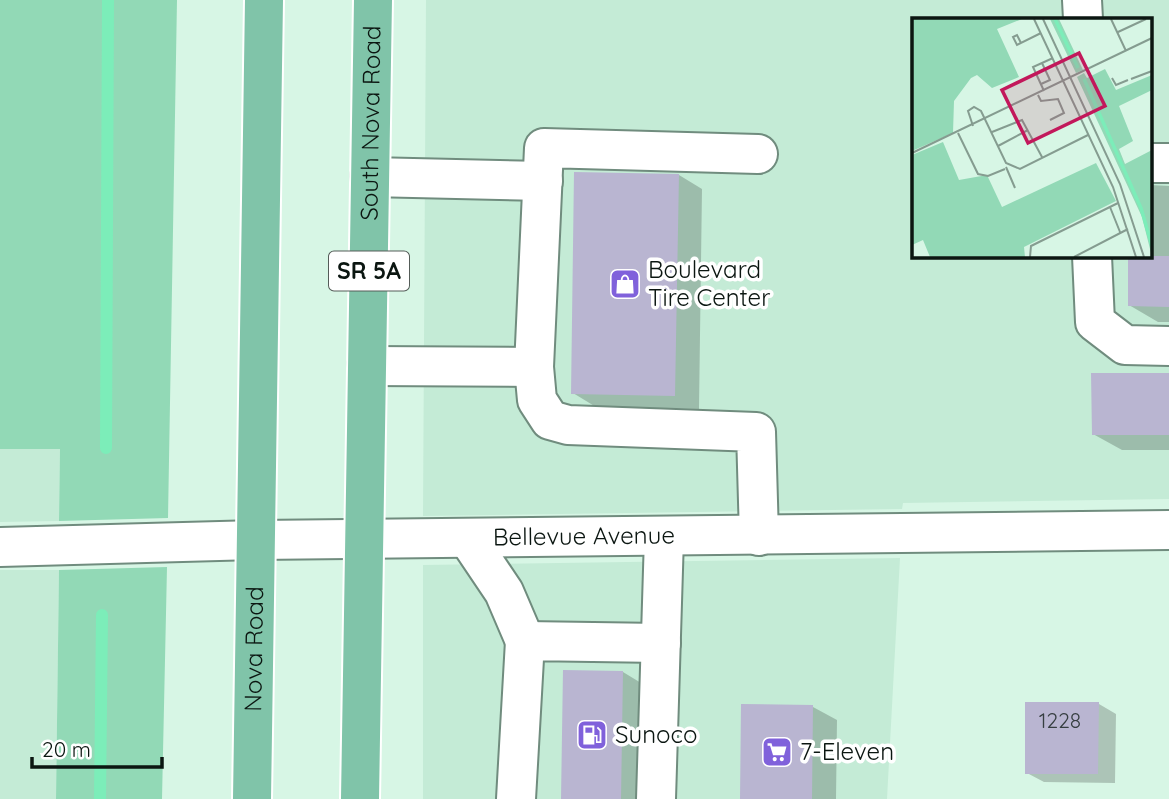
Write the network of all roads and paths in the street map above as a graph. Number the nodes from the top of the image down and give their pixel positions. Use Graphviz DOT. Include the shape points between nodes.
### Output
graph roads {
  1 [pos="264,0"];
  2 [pos="373,0"];
  3 [pos="1082,0"];
  4 [pos="1083,18"];
  5 [pos="758,154"];
  6 [pos="370,177"];
  7 [pos="543,181"];
  8 [pos="1092,257"];
  9 [pos="1169,346"];
  10 [pos="368,366"];
  11 [pos="534,367"];
  12 [pos="1169,530"];
  13 [pos="759,536"];
  14 [pos="664,537"];
  15 [pos="257,540"];
  16 [pos="470,540"];
  17 [pos="365,541"];
  18 [pos="0,547"];
  19 [pos="525,641"];
  20 [pos="661,643"];
  21 [pos="252,799"];
  22 [pos="360,799"];
  23 [pos="516,799"];
  24 [pos="656,799"];
  1 -- 15 [label="main road"];
  2 -- 6 [label="main road, South Nova Road / SR 5A"];
  3 -- 4 [label="street"];
  5 -- 7 [label="street" via="544,148"];
  6 -- 7 [label="street"];
  6 -- 10 [label="main road, South Nova Road / SR 5A"];
  7 -- 11 [label="street"];
  8 -- 9 [label="street" via="1095,321 1125,345"];
  10 -- 11 [label="street"];
  10 -- 17 [label="main road, South Nova Road / SR 5A"];
  11 -- 13 [label="street" via="537,400 550,420 568,425 756,432"];
  12 -- 13 [label="street, Bellevue Avenue"];
  13 -- 14 [label="street, Bellevue Avenue"];
  14 -- 16 [label="street, Bellevue Avenue"];
  14 -- 20 [label="street"];
  15 -- 17 [label="street, Bellevue Avenue"];
  15 -- 18 [label="street, Bellevue Avenue"];
  15 -- 21 [label="main road, Nova Road"];
  16 -- 17 [label="street, Bellevue Avenue"];
  16 -- 19 [label="street" via="504,592"];
  17 -- 22 [label="main road, SR 5A"];
  19 -- 20 [label="street"];
  19 -- 23 [label="street"];
  20 -- 24 [label="street"];
}
